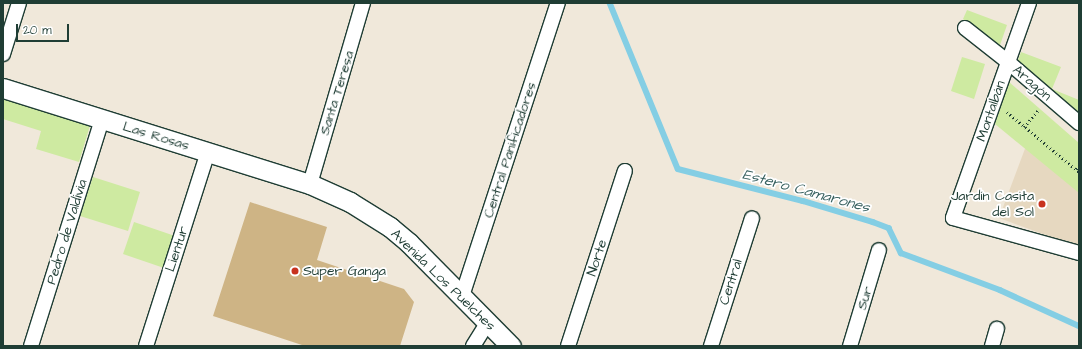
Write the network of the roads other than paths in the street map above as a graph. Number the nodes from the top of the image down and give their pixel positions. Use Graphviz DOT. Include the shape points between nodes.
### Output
graph roads {
  1 [pos="19,3"];
  2 [pos="363,3"];
  3 [pos="558,3"];
  4 [pos="1029,3"];
  5 [pos="965,28"];
  6 [pos="3,54"];
  7 [pos="1008,62"];
  8 [pos="3,88"];
  9 [pos="102,119"];
  10 [pos="1079,123"];
  11 [pos="208,152"];
  12 [pos="626,171"];
  13 [pos="310,184"];
  14 [pos="752,218"];
  15 [pos="879,250"];
  16 [pos="1079,253"];
  17 [pos="462,296"];
  18 [pos="488,322"];
  19 [pos="997,330"];
  20 [pos="32,346"];
  21 [pos="146,346"];
  22 [pos="473,346"];
  23 [pos="511,346"];
  24 [pos="568,346"];
  25 [pos="711,346"];
  26 [pos="850,346"];
  27 [pos="992,346"];
  1 -- 6 [label="street"];
  2 -- 13 [label="street, Santa Teresa"];
  3 -- 17 [label="street, Central Panificadores"];
  4 -- 7 [label="street, Montalbán"];
  5 -- 7 [label="street, Aragón"];
  7 -- 10 [label="street, Aragón"];
  7 -- 16 [label="street, Montalbán" via="953,218"];
  8 -- 9 [label="main road, Las Rosas"];
  9 -- 11 [label="main road, Las Rosas"];
  9 -- 20 [label="street, Pedro de Valdivia"];
  11 -- 13 [label="main road, Las Rosas"];
  11 -- 21 [label="street, Lientur"];
  12 -- 24 [label="street, Norte"];
  13 -- 17 [label="main road, Avenida Los Puelches" via="350,202 390,227"];
  14 -- 25 [label="street, Central"];
  15 -- 26 [label="street, Sur"];
  17 -- 18 [label="main road, Avenida Los Puelches"];
  18 -- 22 [label="street"];
  18 -- 23 [label="main road, Avenida Los Puelches"];
  19 -- 27 [label="street"];
}
